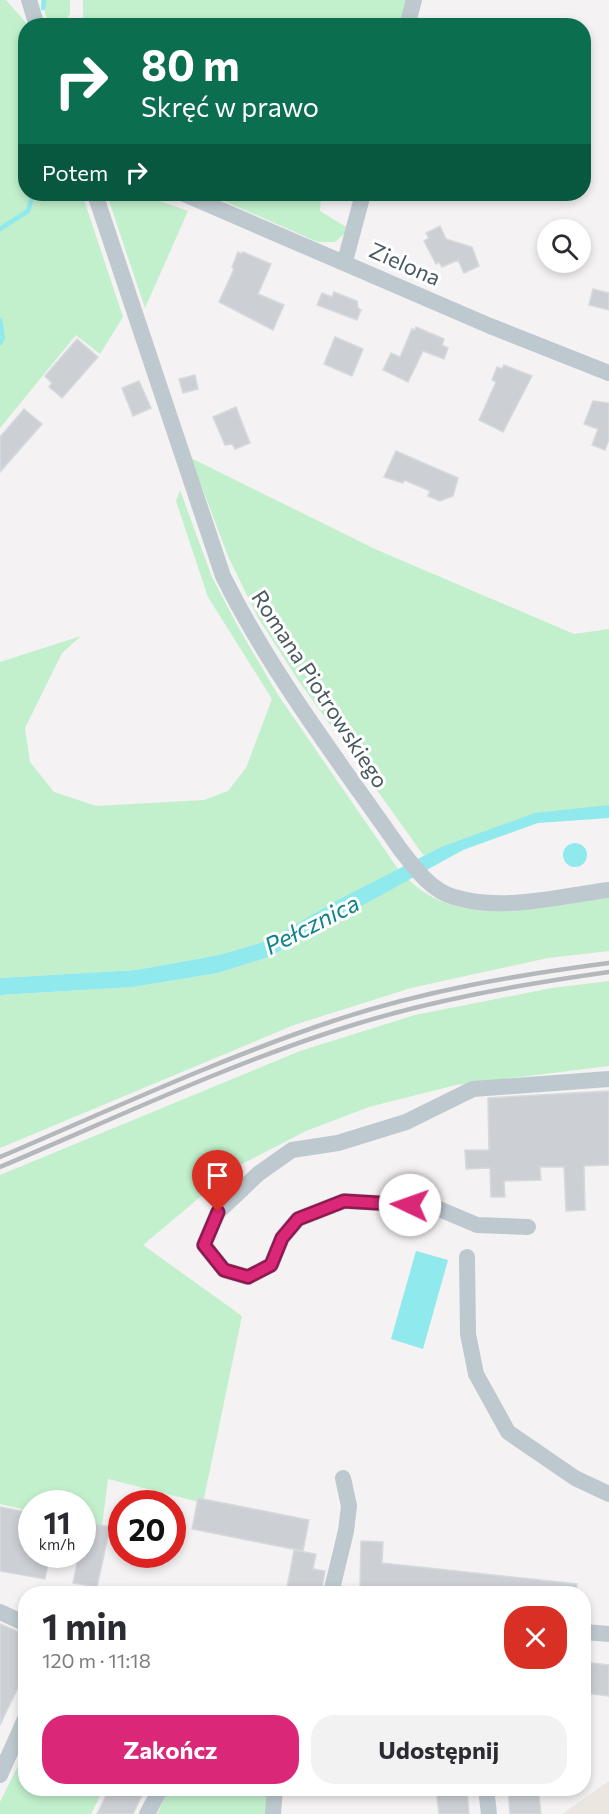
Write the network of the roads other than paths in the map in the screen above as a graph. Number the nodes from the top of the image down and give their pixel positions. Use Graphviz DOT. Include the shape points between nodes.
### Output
graph roads {
  1 [pos="29,0"];
  2 [pos="414,0"];
  3 [pos="35,18"];
  4 [pos="409,18"];
  5 [pos="97,201"];
  6 [pos="201,201"];
  7 [pos="361,201"];
  8 [pos="345,261"];
  9 [pos="609,373"];
  10 [pos="609,890"];
  11 [pos="609,1079"];
  12 [pos="528,1227"];
  13 [pos="467,1257"];
  14 [pos="343,1478"];
  15 [pos="609,1494"];
  16 [pos="333,1586"];
  17 [pos="0,1612"];
  18 [pos="18,1620"];
  19 [pos="591,1633"];
  20 [pos="609,1634"];
  21 [pos="18,1735"];
  22 [pos="0,1775"];
  23 [pos="157,1796"];
  24 [pos="274,1796"];
  25 [pos="487,1796"];
  26 [pos="147,1814"];
  27 [pos="273,1814"];
  28 [pos="489,1814"];
  1 -- 3 [label="street"];
  2 -- 4 [label="street"];
  5 -- 10 [label="street, Romana Piotrowskiego" via="223,576 270,662 400,849 434,886 453,897 498,904"];
  6 -- 8 [label="street, Zielona"];
  7 -- 8 [label="street"];
  8 -- 9 [label="street, Zielona" via="490,326"];
  11 -- 12 [label="street" via="473,1089 406,1122 338,1143 292,1150 258,1174 218,1212 204,1245 224,1270 248,1277 271,1265 282,1238 298,1219 344,1201 432,1206 477,1224"];
  13 -- 15 [label="street" via="468,1334 476,1374 508,1432 575,1478"];
  14 -- 16 [label="street" via="350,1506"];
  17 -- 18 [label="street"];
  19 -- 20 [label="street"];
  21 -- 22 [label="street"];
  23 -- 26 [label="street"];
  24 -- 27 [label="street"];
  25 -- 28 [label="street"];
}
